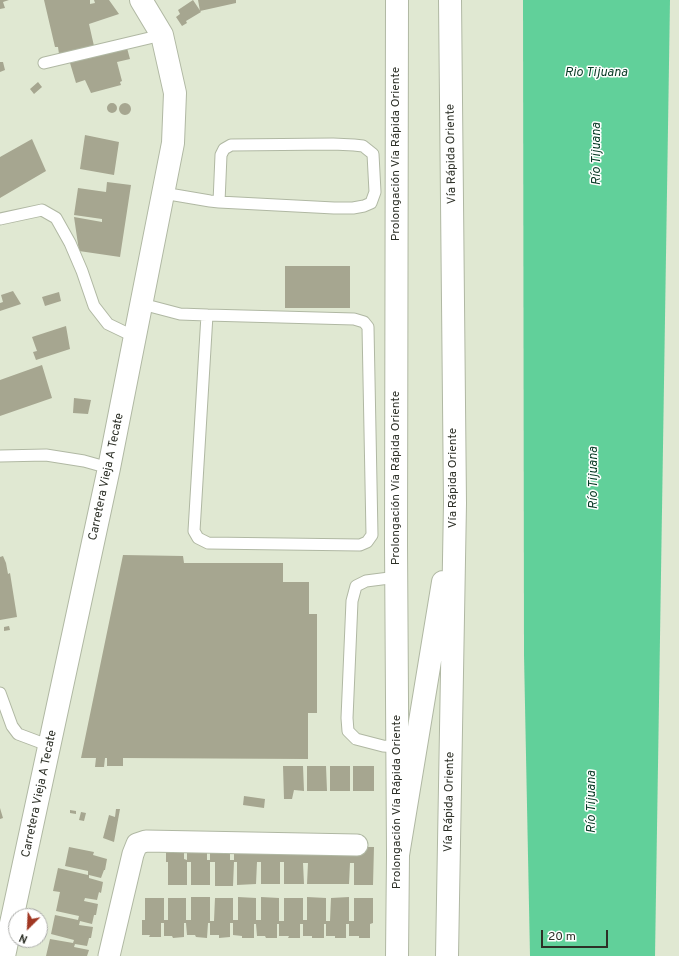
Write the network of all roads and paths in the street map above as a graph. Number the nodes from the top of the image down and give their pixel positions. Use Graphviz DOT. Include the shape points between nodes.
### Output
graph roads {
  1 [pos="141,0"];
  2 [pos="397,0"];
  3 [pos="450,0"];
  4 [pos="162,35"];
  5 [pos="44,63"];
  6 [pos="163,193"];
  7 [pos="219,202"];
  8 [pos="0,219"];
  9 [pos="142,304"];
  10 [pos="207,315"];
  11 [pos="135,337"];
  12 [pos="0,456"];
  13 [pos="109,468"];
  14 [pos="455,503"];
  15 [pos="397,577"];
  16 [pos="0,693"];
  17 [pos="50,746"];
  18 [pos="398,747"];
  19 [pos="358,845"];
  20 [pos="398,855"];
  21 [pos="4,956"];
  22 [pos="108,956"];
  23 [pos="397,956"];
  24 [pos="447,956"];
  1 -- 4 [label="main road, Carretera Vieja A Tecate"];
  2 -- 15 [label="main road, Prolongación Vía Rápida Oriente"];
  3 -- 14 [label="main road, Vía Rápida Oriente"];
  4 -- 5 [label="lane"];
  4 -- 6 [label="main road, Carretera Vieja A Tecate" via="175,93 173,143"];
  6 -- 7 [label="lane"];
  6 -- 9 [label="main road, Carretera Vieja A Tecate"];
  7 -- 7 [label="lane" via="334,208 364,206 371,203 375,192 373,154 363,146 354,145 231,145 224,148 221,155"];
  8 -- 11 [label="lane" via="42,210 56,218 70,243 94,306 108,324"];
  9 -- 10 [label="lane" via="180,314"];
  9 -- 11 [label="main road, Carretera Vieja A Tecate"];
  10 -- 10 [label="lane" via="354,319 364,322 368,327 372,535 367,542 360,545 208,543 198,538 194,531"];
  11 -- 13 [label="main road, Carretera Vieja A Tecate"];
  12 -- 13 [label="lane" via="46,455"];
  13 -- 17 [label="main road, Carretera Vieja A Tecate"];
  14 -- 20 [label="main road"];
  14 -- 24 [label="main road, Vía Rápida Oriente"];
  15 -- 18 [label="main road, Prolongación Vía Rápida Oriente"];
  15 -- 18 [label="lane" via="366,581 356,586 352,601 347,718 348,730 356,739"];
  16 -- 17 [label="lane" via="12,726 18,734"];
  17 -- 21 [label="main road, Carretera Vieja A Tecate"];
  18 -- 20 [label="main road, Prolongación Vía Rápida Oriente"];
  19 -- 22 [label="street" via="146,841 137,844"];
  20 -- 23 [label="main road, Prolongación Vía Rápida Oriente"];
}
